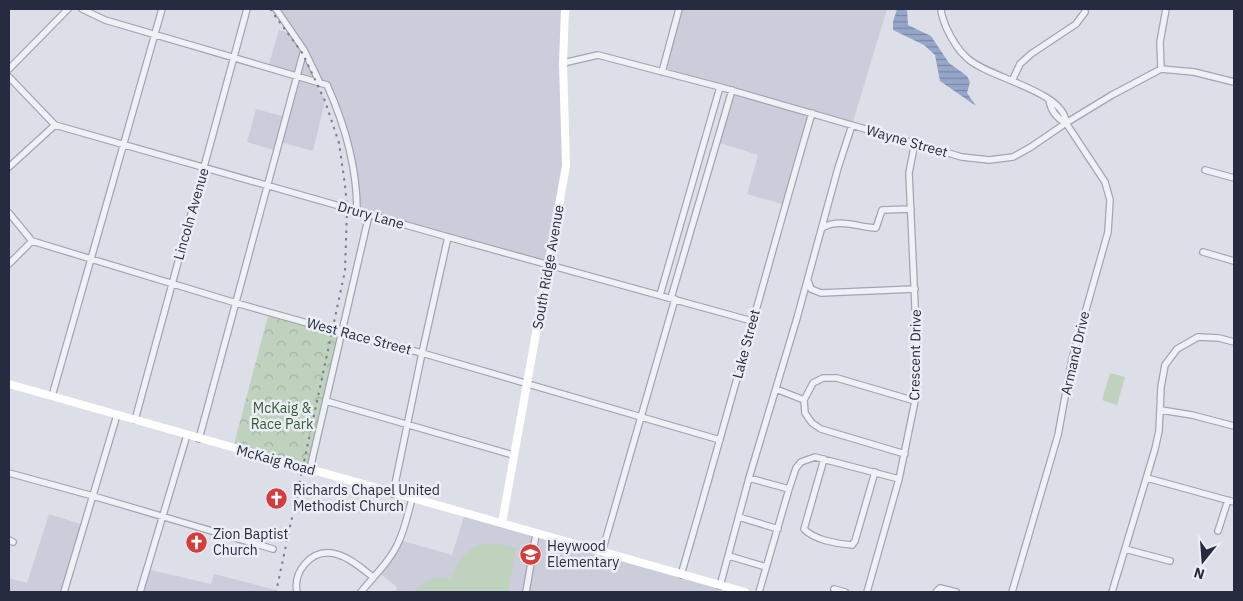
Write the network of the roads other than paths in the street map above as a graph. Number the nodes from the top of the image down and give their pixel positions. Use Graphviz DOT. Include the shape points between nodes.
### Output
graph roads {
  1 [pos="68,9"];
  2 [pos="82,9"];
  3 [pos="162,9"];
  4 [pos="247,9"];
  5 [pos="276,9"];
  6 [pos="565,9"];
  7 [pos="679,9"];
  8 [pos="941,9"];
  9 [pos="1166,9"];
  10 [pos="1085,12"];
  11 [pos="155,34"];
  12 [pos="304,50"];
  13 [pos="234,58"];
  14 [pos="564,63"];
  15 [pos="9,69"];
  16 [pos="1161,69"];
  17 [pos="662,72"];
  18 [pos="297,75"];
  19 [pos="9,77"];
  20 [pos="1012,81"];
  21 [pos="1234,82"];
  22 [pos="320,83"];
  23 [pos="720,87"];
  24 [pos="732,90"];
  25 [pos="812,113"];
  26 [pos="1066,123"];
  27 [pos="54,125"];
  28 [pos="852,125"];
  29 [pos="915,142"];
  30 [pos="123,145"];
  31 [pos="9,167"];
  32 [pos="204,167"];
  33 [pos="1205,170"];
  34 [pos="1234,178"];
  35 [pos="268,186"];
  36 [pos="911,209"];
  37 [pos="357,211"];
  38 [pos="9,213"];
  39 [pos="369,215"];
  40 [pos="822,228"];
  41 [pos="448,238"];
  42 [pos="32,241"];
  43 [pos="1203,252"];
  44 [pos="92,259"];
  45 [pos="1234,261"];
  46 [pos="9,264"];
  47 [pos="549,264"];
  48 [pos="808,281"];
  49 [pos="172,283"];
  50 [pos="915,289"];
  51 [pos="660,295"];
  52 [pos="673,299"];
  53 [pos="236,302"];
  54 [pos="752,321"];
  55 [pos="343,333"];
  56 [pos="1234,342"];
  57 [pos="422,353"];
  58 [pos="9,384"];
  59 [pos="528,384"];
  60 [pos="776,389"];
  61 [pos="52,396"];
  62 [pos="804,400"];
  63 [pos="326,401"];
  64 [pos="916,401"];
  65 [pos="1161,410"];
  66 [pos="117,415"];
  67 [pos="641,416"];
  68 [pos="136,420"];
  69 [pos="407,424"];
  70 [pos="1234,426"];
  71 [pos="187,435"];
  72 [pos="199,439"];
  73 [pos="720,440"];
  74 [pos="905,454"];
  75 [pos="514,456"];
  76 [pos="824,459"];
  77 [pos="310,469"];
  78 [pos="875,472"];
  79 [pos="9,473"];
  80 [pos="749,478"];
  81 [pos="1147,478"];
  82 [pos="899,479"];
  83 [pos="789,489"];
  84 [pos="393,494"];
  85 [pos="93,496"];
  86 [pos="412,499"];
  87 [pos="1231,501"];
  88 [pos="163,517"];
  89 [pos="739,517"];
  90 [pos="502,523"];
  91 [pos="778,529"];
  92 [pos="1218,531"];
  93 [pos="536,534"];
  94 [pos="273,549"];
  95 [pos="1125,549"];
  96 [pos="602,552"];
  97 [pos="729,556"];
  98 [pos="1170,561"];
  99 [pos="766,567"];
  100 [pos="681,575"];
  101 [pos="373,577"];
  102 [pos="720,586"];
  103 [pos="834,589"];
  104 [pos="64,592"];
  105 [pos="140,592"];
  106 [pos="297,592"];
  107 [pos="361,592"];
  108 [pos="526,592"];
  109 [pos="745,592"];
  110 [pos="759,592"];
  111 [pos="845,592"];
  112 [pos="867,592"];
  113 [pos="936,592"];
  114 [pos="956,592"];
  115 [pos="1012,592"];
  116 [pos="1112,592"];
  1 -- 15 [label="street"];
  2 -- 11 [label="street" via="105,20"];
  3 -- 11 [label="street"];
  4 -- 13 [label="street, Lincoln Avenue"];
  5 -- 12 [label="street"];
  6 -- 14 [label="street, South Ridge Avenue"];
  7 -- 17 [label="street"];
  8 -- 20 [label="street, Armand Drive" via="950,38 968,59"];
  9 -- 16 [label="street" via="1160,42"];
  10 -- 20 [label="street" via="1076,24 1020,64"];
  11 -- 13 [label="street"];
  11 -- 30 [label="street"];
  12 -- 18 [label="street"];
  12 -- 22 [label="street"];
  13 -- 18 [label="street"];
  13 -- 32 [label="street, Lincoln Avenue"];
  14 -- 17 [label="street, Wayne Street" via="598,55"];
  14 -- 47 [label="street, South Ridge Avenue" via="566,166"];
  16 -- 21 [label="street" via="1194,72"];
  16 -- 26 [label="street, Wayne Street"];
  17 -- 23 [label="street, Wayne Street"];
  18 -- 22 [label="street"];
  18 -- 35 [label="street"];
  19 -- 27 [label="street"];
  20 -- 26 [label="street, Armand Drive" via="1055,102"];
  22 -- 37 [label="street" via="327,85 345,131 357,188"];
  23 -- 24 [label="street, Wayne Street"];
  23 -- 51 [label="street"];
  24 -- 25 [label="street, Wayne Street"];
  24 -- 52 [label="street"];
  25 -- 28 [label="street, Wayne Street"];
  25 -- 54 [label="street, Lake Street"];
  26 -- 29 [label="street, Wayne Street" via="1013,157 989,160 962,157"];
  26 -- 115 [label="street, Armand Drive" via="1105,182 1110,200 1108,232 1072,359 1058,435"];
  27 -- 30 [label="street, Drury Lane"];
  27 -- 31 [label="street"];
  28 -- 29 [label="street, Wayne Street"];
  28 -- 40 [label="street"];
  29 -- 36 [label="street, Crescent Drive" via="909,173"];
  30 -- 32 [label="street, Drury Lane"];
  30 -- 44 [label="street"];
  32 -- 35 [label="street, Drury Lane"];
  32 -- 49 [label="street, Lincoln Avenue"];
  33 -- 34 [label="street"];
  35 -- 37 [label="street, Drury Lane"];
  35 -- 53 [label="street"];
  36 -- 40 [label="street" via="882,210 876,228 837,222"];
  36 -- 50 [label="street, Crescent Drive"];
  37 -- 39 [label="street, Drury Lane"];
  38 -- 42 [label="street"];
  39 -- 41 [label="street, Drury Lane"];
  39 -- 55 [label="street"];
  40 -- 48 [label="street"];
  41 -- 47 [label="street, Drury Lane"];
  41 -- 57 [label="street"];
  42 -- 44 [label="street, West Race Street"];
  42 -- 46 [label="street"];
  43 -- 45 [label="street"];
  44 -- 49 [label="street, West Race Street"];
  44 -- 61 [label="street"];
  47 -- 51 [label="street, Drury Lane"];
  47 -- 59 [label="street, South Ridge Avenue"];
  48 -- 50 [label="street" via="811,289 821,294"];
  48 -- 60 [label="street"];
  49 -- 53 [label="street, West Race Street"];
  49 -- 68 [label="street, Lincoln Avenue"];
  50 -- 64 [label="street, Crescent Drive"];
  51 -- 52 [label="street, Drury Lane"];
  52 -- 54 [label="street, Drury Lane"];
  52 -- 67 [label="street"];
  53 -- 55 [label="street, West Race Street"];
  53 -- 72 [label="street"];
  54 -- 73 [label="street, Lake Street"];
  55 -- 57 [label="street, West Race Street"];
  55 -- 63 [label="street"];
  56 -- 65 [label="street" via="1198,337 1177,349 1165,365"];
  57 -- 59 [label="street, West Race Street"];
  57 -- 69 [label="street"];
  58 -- 61 [label="street, McKaig Road"];
  59 -- 67 [label="street, West Race Street"];
  59 -- 75 [label="street, South Ridge Avenue"];
  60 -- 62 [label="street"];
  60 -- 80 [label="street"];
  61 -- 66 [label="street, McKaig Road"];
  62 -- 64 [label="street" via="813,384 823,378 837,378"];
  62 -- 74 [label="street" via="805,413 821,429"];
  63 -- 69 [label="street"];
  63 -- 77 [label="street"];
  64 -- 74 [label="street, Crescent Drive"];
  65 -- 70 [label="street"];
  65 -- 81 [label="street"];
  66 -- 68 [label="street, McKaig Road"];
  66 -- 85 [label="street"];
  67 -- 73 [label="street, West Race Street"];
  67 -- 96 [label="street"];
  68 -- 71 [label="street, McKaig Road"];
  69 -- 75 [label="street"];
  69 -- 84 [label="street"];
  71 -- 72 [label="street, McKaig Road"];
  71 -- 88 [label="street"];
  72 -- 77 [label="street, McKaig Road"];
  73 -- 100 [label="street, Lake Street"];
  74 -- 82 [label="street, Crescent Drive"];
  75 -- 90 [label="street, South Ridge Avenue"];
  76 -- 78 [label="street"];
  76 -- 78 [label="street" via="804,529 812,536 844,544 855,542"];
  76 -- 83 [label="street" via="815,457 801,462"];
  77 -- 84 [label="street, McKaig Road"];
  78 -- 82 [label="street"];
  79 -- 85 [label="street"];
  80 -- 83 [label="street"];
  80 -- 89 [label="street"];
  81 -- 87 [label="street"];
  81 -- 95 [label="street"];
  82 -- 112 [label="street, Crescent Drive"];
  83 -- 91 [label="street"];
  84 -- 86 [label="street, McKaig Road"];
  85 -- 88 [label="street"];
  85 -- 104 [label="street"];
  86 -- 90 [label="street, McKaig Road"];
  86 -- 101 [label="street" via="400,540 389,560"];
  87 -- 92 [label="street"];
  88 -- 94 [label="street"];
  88 -- 105 [label="street"];
  89 -- 91 [label="street"];
  89 -- 97 [label="street"];
  90 -- 93 [label="street, McKaig Road"];
  91 -- 99 [label="street"];
  93 -- 96 [label="street, McKaig Road"];
  93 -- 108 [label="street"];
  95 -- 98 [label="street"];
  95 -- 116 [label="street"];
  96 -- 100 [label="street, McKaig Road"];
  97 -- 99 [label="street"];
  97 -- 102 [label="street"];
  99 -- 110 [label="street"];
  100 -- 102 [label="street, McKaig Road"];
  101 -- 106 [label="street" via="345,558 332,553 321,554 310,558 303,566 298,575"];
  101 -- 107 [label="street"];
  102 -- 109 [label="street, McKaig Road"];
  103 -- 111 [label="street"];
  113 -- 114 [label="street" via="940,588"];
}
